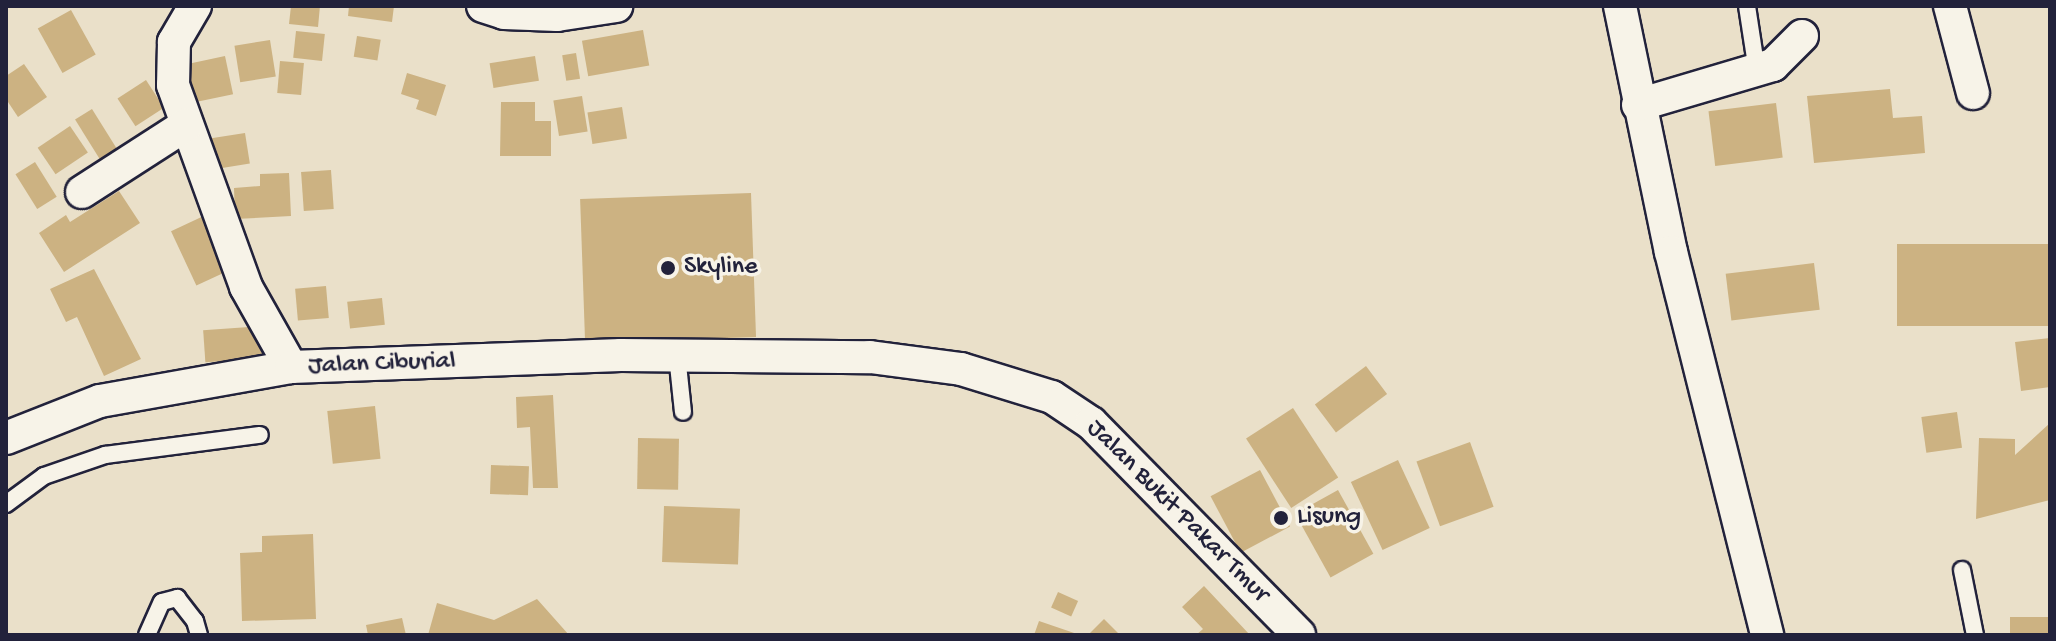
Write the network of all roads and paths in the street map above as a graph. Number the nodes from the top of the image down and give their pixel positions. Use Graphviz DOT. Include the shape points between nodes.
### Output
graph roads {
  1 [pos="195,6"];
  2 [pos="483,6"];
  3 [pos="616,6"];
  4 [pos="1620,6"];
  5 [pos="1747,6"];
  6 [pos="1950,6"];
  7 [pos="1802,36"];
  8 [pos="1757,71"];
  9 [pos="1973,93"];
  10 [pos="1638,105"];
  11 [pos="186,125"];
  12 [pos="82,192"];
  13 [pos="677,355"];
  14 [pos="767,355"];
  15 [pos="291,367"];
  16 [pos="683,412"];
  17 [pos="260,435"];
  18 [pos="6,438"];
  19 [pos="6,504"];
  20 [pos="1962,570"];
  21 [pos="147,635"];
  22 [pos="199,635"];
  23 [pos="1299,635"];
  24 [pos="1767,635"];
  25 [pos="1975,635"];
  1 -- 11 [label="street" via="170,58"];
  2 -- 3 [label="street" via="504,13 557,15"];
  4 -- 10 [label="street"];
  5 -- 8 [label="lane"];
  6 -- 9 [label="street"];
  7 -- 8 [label="street" via="1781,59"];
  8 -- 10 [label="street"];
  10 -- 24 [label="street"];
  11 -- 12 [label="street"];
  11 -- 15 [label="street" via="246,287"];
  13 -- 14 [label="street, Jalan Ciburial"];
  13 -- 15 [label="street, Jalan Ciburial"];
  13 -- 16 [label="lane"];
  14 -- 23 [label="street, Jalan Bukit Pakar Tmur" via="870,357 961,369 1052,397 1091,423 1132,462"];
  15 -- 18 [label="street, Jalan Ciburial" via="100,401"];
  17 -- 19 [label="lane" via="105,455 44,476"];
  20 -- 25 [label="lane"];
  21 -- 22 [label="lane" via="162,602 177,598"];
}
